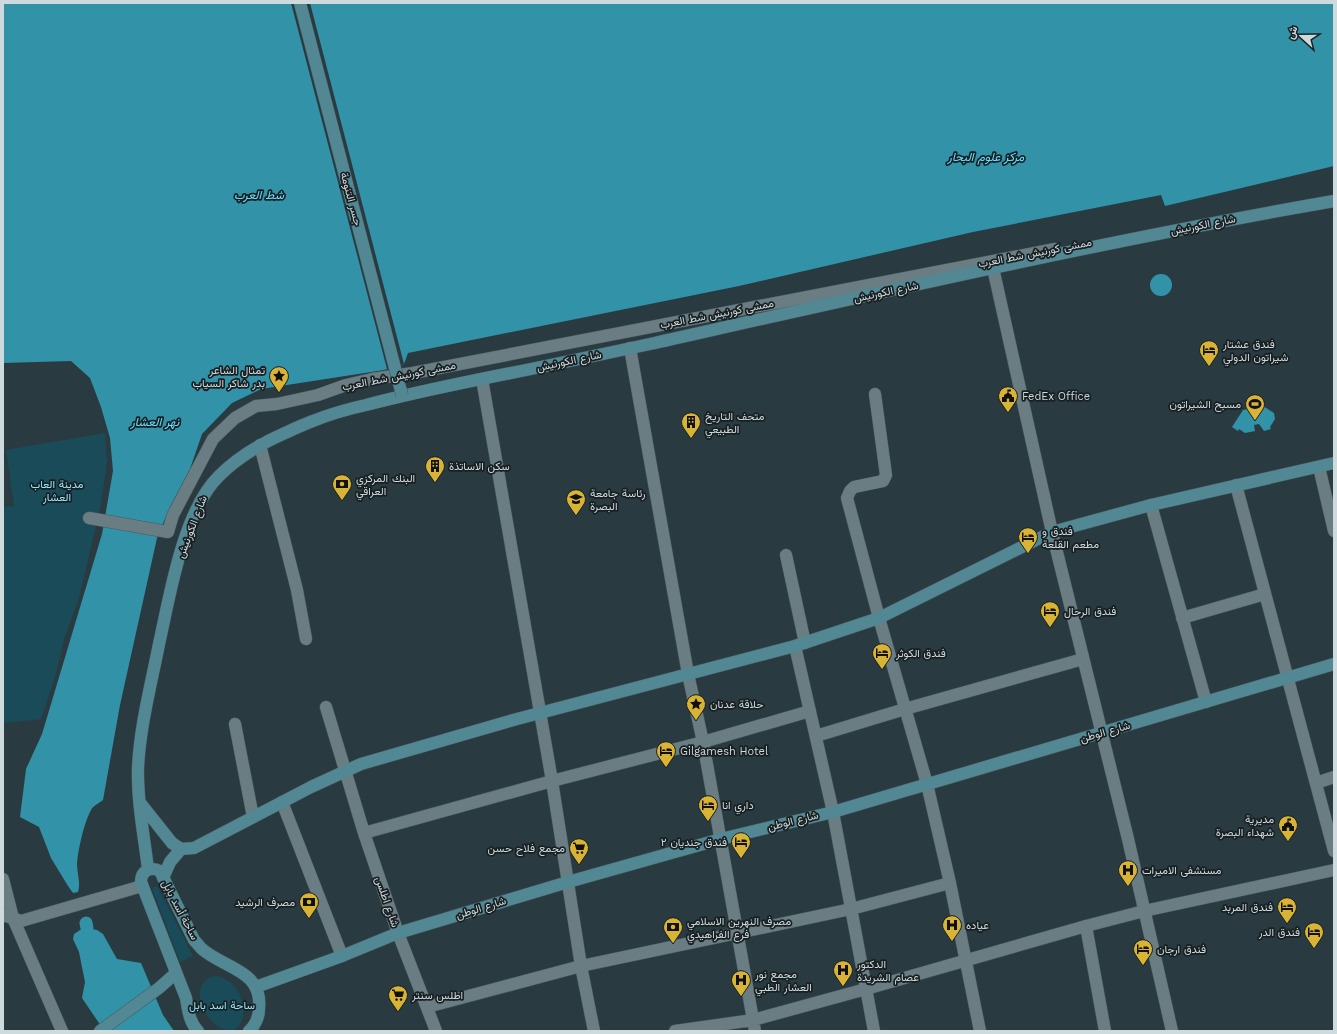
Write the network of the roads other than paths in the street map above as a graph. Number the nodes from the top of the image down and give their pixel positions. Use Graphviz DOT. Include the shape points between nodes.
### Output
graph roads {
  1 [pos="300,3"];
  2 [pos="1334,195"];
  3 [pos="1334,202"];
  4 [pos="993,268"];
  5 [pos="630,348"];
  6 [pos="482,379"];
  7 [pos="875,394"];
  8 [pos="402,395"];
  9 [pos="260,445"];
  10 [pos="1334,463"];
  11 [pos="1319,467"];
  12 [pos="1236,485"];
  13 [pos="1151,505"];
  14 [pos="89,518"];
  15 [pos="1334,531"];
  16 [pos="1052,532"];
  17 [pos="786,555"];
  18 [pos="1266,594"];
  19 [pos="879,618"];
  20 [pos="1182,618"];
  21 [pos="306,639"];
  22 [pos="800,644"];
  23 [pos="1083,659"];
  24 [pos="1334,664"];
  25 [pos="688,674"];
  26 [pos="1288,678"];
  27 [pos="1206,702"];
  28 [pos="326,707"];
  29 [pos="905,709"];
  30 [pos="810,711"];
  31 [pos="539,713"];
  32 [pos="235,724"];
  33 [pos="1102,732"];
  34 [pos="816,736"];
  35 [pos="703,742"];
  36 [pos="345,770"];
  37 [pos="1334,778"];
  38 [pos="552,781"];
  39 [pos="1316,783"];
  40 [pos="927,784"];
  41 [pos="282,802"];
  42 [pos="140,803"];
  43 [pos="833,812"];
  44 [pos="253,817"];
  45 [pos="364,833"];
  46 [pos="721,839"];
  47 [pos="181,849"];
  48 [pos="1334,851"];
  49 [pos="148,869"];
  50 [pos="1334,870"];
  51 [pos="163,878"];
  52 [pos="3,879"];
  53 [pos="568,882"];
  54 [pos="950,883"];
  55 [pos="142,886"];
  56 [pos="851,909"];
  57 [pos="1144,911"];
  58 [pos="8,917"];
  59 [pos="1086,926"];
  60 [pos="738,932"];
  61 [pos="398,933"];
  62 [pos="342,956"];
  63 [pos="966,961"];
  64 [pos="581,966"];
  65 [pos="176,973"];
  66 [pos="256,987"];
  67 [pos="866,989"];
  68 [pos="427,1007"];
  69 [pos="754,1026"];
  70 [pos="192,1030"];
  71 [pos="62,1031"];
  72 [pos="100,1031"];
  73 [pos="249,1031"];
  74 [pos="436,1031"];
  75 [pos="594,1031"];
  76 [pos="675,1031"];
  77 [pos="874,1031"];
  78 [pos="980,1031"];
  79 [pos="1105,1031"];
  80 [pos="1172,1031"];
  1 -- 8 [label="main road, جسر التنومة, bridge"];
  2 -- 14 [label="street, ممشى كورنيش شط العرب" via="372,379 318,395 256,406 235,418 213,439 173,515 168,532"];
  3 -- 4 [label="main road, شارع الكورنيش" via="1232,219"];
  4 -- 5 [label="main road, شارع الكورنيش"];
  4 -- 16 [label="street"];
  5 -- 6 [label="main road, شارع الكورنيش"];
  5 -- 25 [label="street"];
  6 -- 8 [label="main road, شارع الكورنيش"];
  6 -- 31 [label="street"];
  7 -- 19 [label="street" via="886,475 883,481 854,487 847,498"];
  8 -- 9 [label="main road, شارع الكورنيش" via="315,420"];
  9 -- 21 [label="street" via="297,590"];
  9 -- 42 [label="main road, شارع الكورنيش" via="230,466 205,493 182,549 141,738 138,772"];
  10 -- 11 [label="main road"];
  11 -- 12 [label="main road"];
  11 -- 15 [label="street"];
  12 -- 13 [label="main road"];
  12 -- 18 [label="street"];
  13 -- 16 [label="main road"];
  13 -- 20 [label="street"];
  16 -- 19 [label="main road"];
  16 -- 23 [label="street"];
  17 -- 22 [label="street"];
  18 -- 20 [label="street"];
  18 -- 26 [label="street"];
  19 -- 22 [label="main road"];
  19 -- 29 [label="street"];
  20 -- 27 [label="street"];
  22 -- 25 [label="main road"];
  22 -- 30 [label="street"];
  23 -- 29 [label="street"];
  23 -- 33 [label="street"];
  24 -- 26 [label="main road, شارع الوطن"];
  25 -- 31 [label="main road"];
  25 -- 35 [label="street"];
  26 -- 27 [label="main road, شارع الوطن"];
  26 -- 39 [label="street"];
  27 -- 33 [label="main road, شارع الوطن"];
  28 -- 36 [label="street, شارع اطلس"];
  29 -- 34 [label="street"];
  29 -- 40 [label="street"];
  30 -- 34 [label="street"];
  30 -- 35 [label="street"];
  31 -- 36 [label="main road"];
  31 -- 38 [label="street"];
  32 -- 44 [label="street"];
  33 -- 40 [label="main road, شارع الوطن"];
  33 -- 57 [label="street"];
  34 -- 43 [label="street"];
  35 -- 38 [label="street"];
  35 -- 46 [label="street"];
  36 -- 41 [label="main road"];
  36 -- 45 [label="street, شارع اطلس"];
  37 -- 39 [label="street"];
  38 -- 45 [label="street"];
  38 -- 53 [label="street"];
  39 -- 48 [label="street"];
  40 -- 43 [label="main road, شارع الوطن"];
  40 -- 54 [label="street"];
  41 -- 44 [label="main road"];
  41 -- 62 [label="street"];
  42 -- 47 [label="main road" via="172,843"];
  42 -- 49 [label="main road, شارع الكورنيش"];
  43 -- 46 [label="main road, شارع الوطن"];
  43 -- 56 [label="street"];
  44 -- 47 [label="main road" via="194,848"];
  45 -- 61 [label="street, شارع اطلس"];
  46 -- 53 [label="main road, شارع الوطن"];
  46 -- 60 [label="street"];
  47 -- 51 [label="main road" via="170,862"];
  49 -- 51 [label="main road, ساحة أسد بابل" via="160,871"];
  49 -- 55 [label="main road, ساحة أسد بابل" via="141,877"];
  50 -- 57 [label="street"];
  51 -- 66 [label="main road, ساحة أسد بابل" via="194,940 202,949 242,972"];
  52 -- 58 [label="street"];
  53 -- 61 [label="main road, شارع الوطن"];
  53 -- 64 [label="street"];
  54 -- 56 [label="street"];
  54 -- 63 [label="street"];
  55 -- 58 [label="street" via="21,921"];
  55 -- 65 [label="main road, ساحة أسد بابل"];
  56 -- 60 [label="street"];
  56 -- 67 [label="street"];
  57 -- 59 [label="street"];
  57 -- 80 [label="street"];
  58 -- 71 [label="street"];
  59 -- 63 [label="street"];
  59 -- 79 [label="street"];
  60 -- 64 [label="street"];
  60 -- 69 [label="street"];
  61 -- 62 [label="main road, شارع الوطن"];
  61 -- 68 [label="street, شارع اطلس"];
  62 -- 66 [label="main road, شارع الوطن"];
  63 -- 67 [label="street"];
  63 -- 78 [label="street"];
  64 -- 68 [label="street"];
  64 -- 75 [label="street"];
  65 -- 70 [label="main road, ساحة أسد بابل" via="186,998"];
  65 -- 72 [label="main road"];
  66 -- 73 [label="main road" via="260,1001 259,1016"];
  67 -- 69 [label="street"];
  67 -- 77 [label="street"];
  68 -- 74 [label="street, شارع اطلس"];
  69 -- 76 [label="street"];
}
